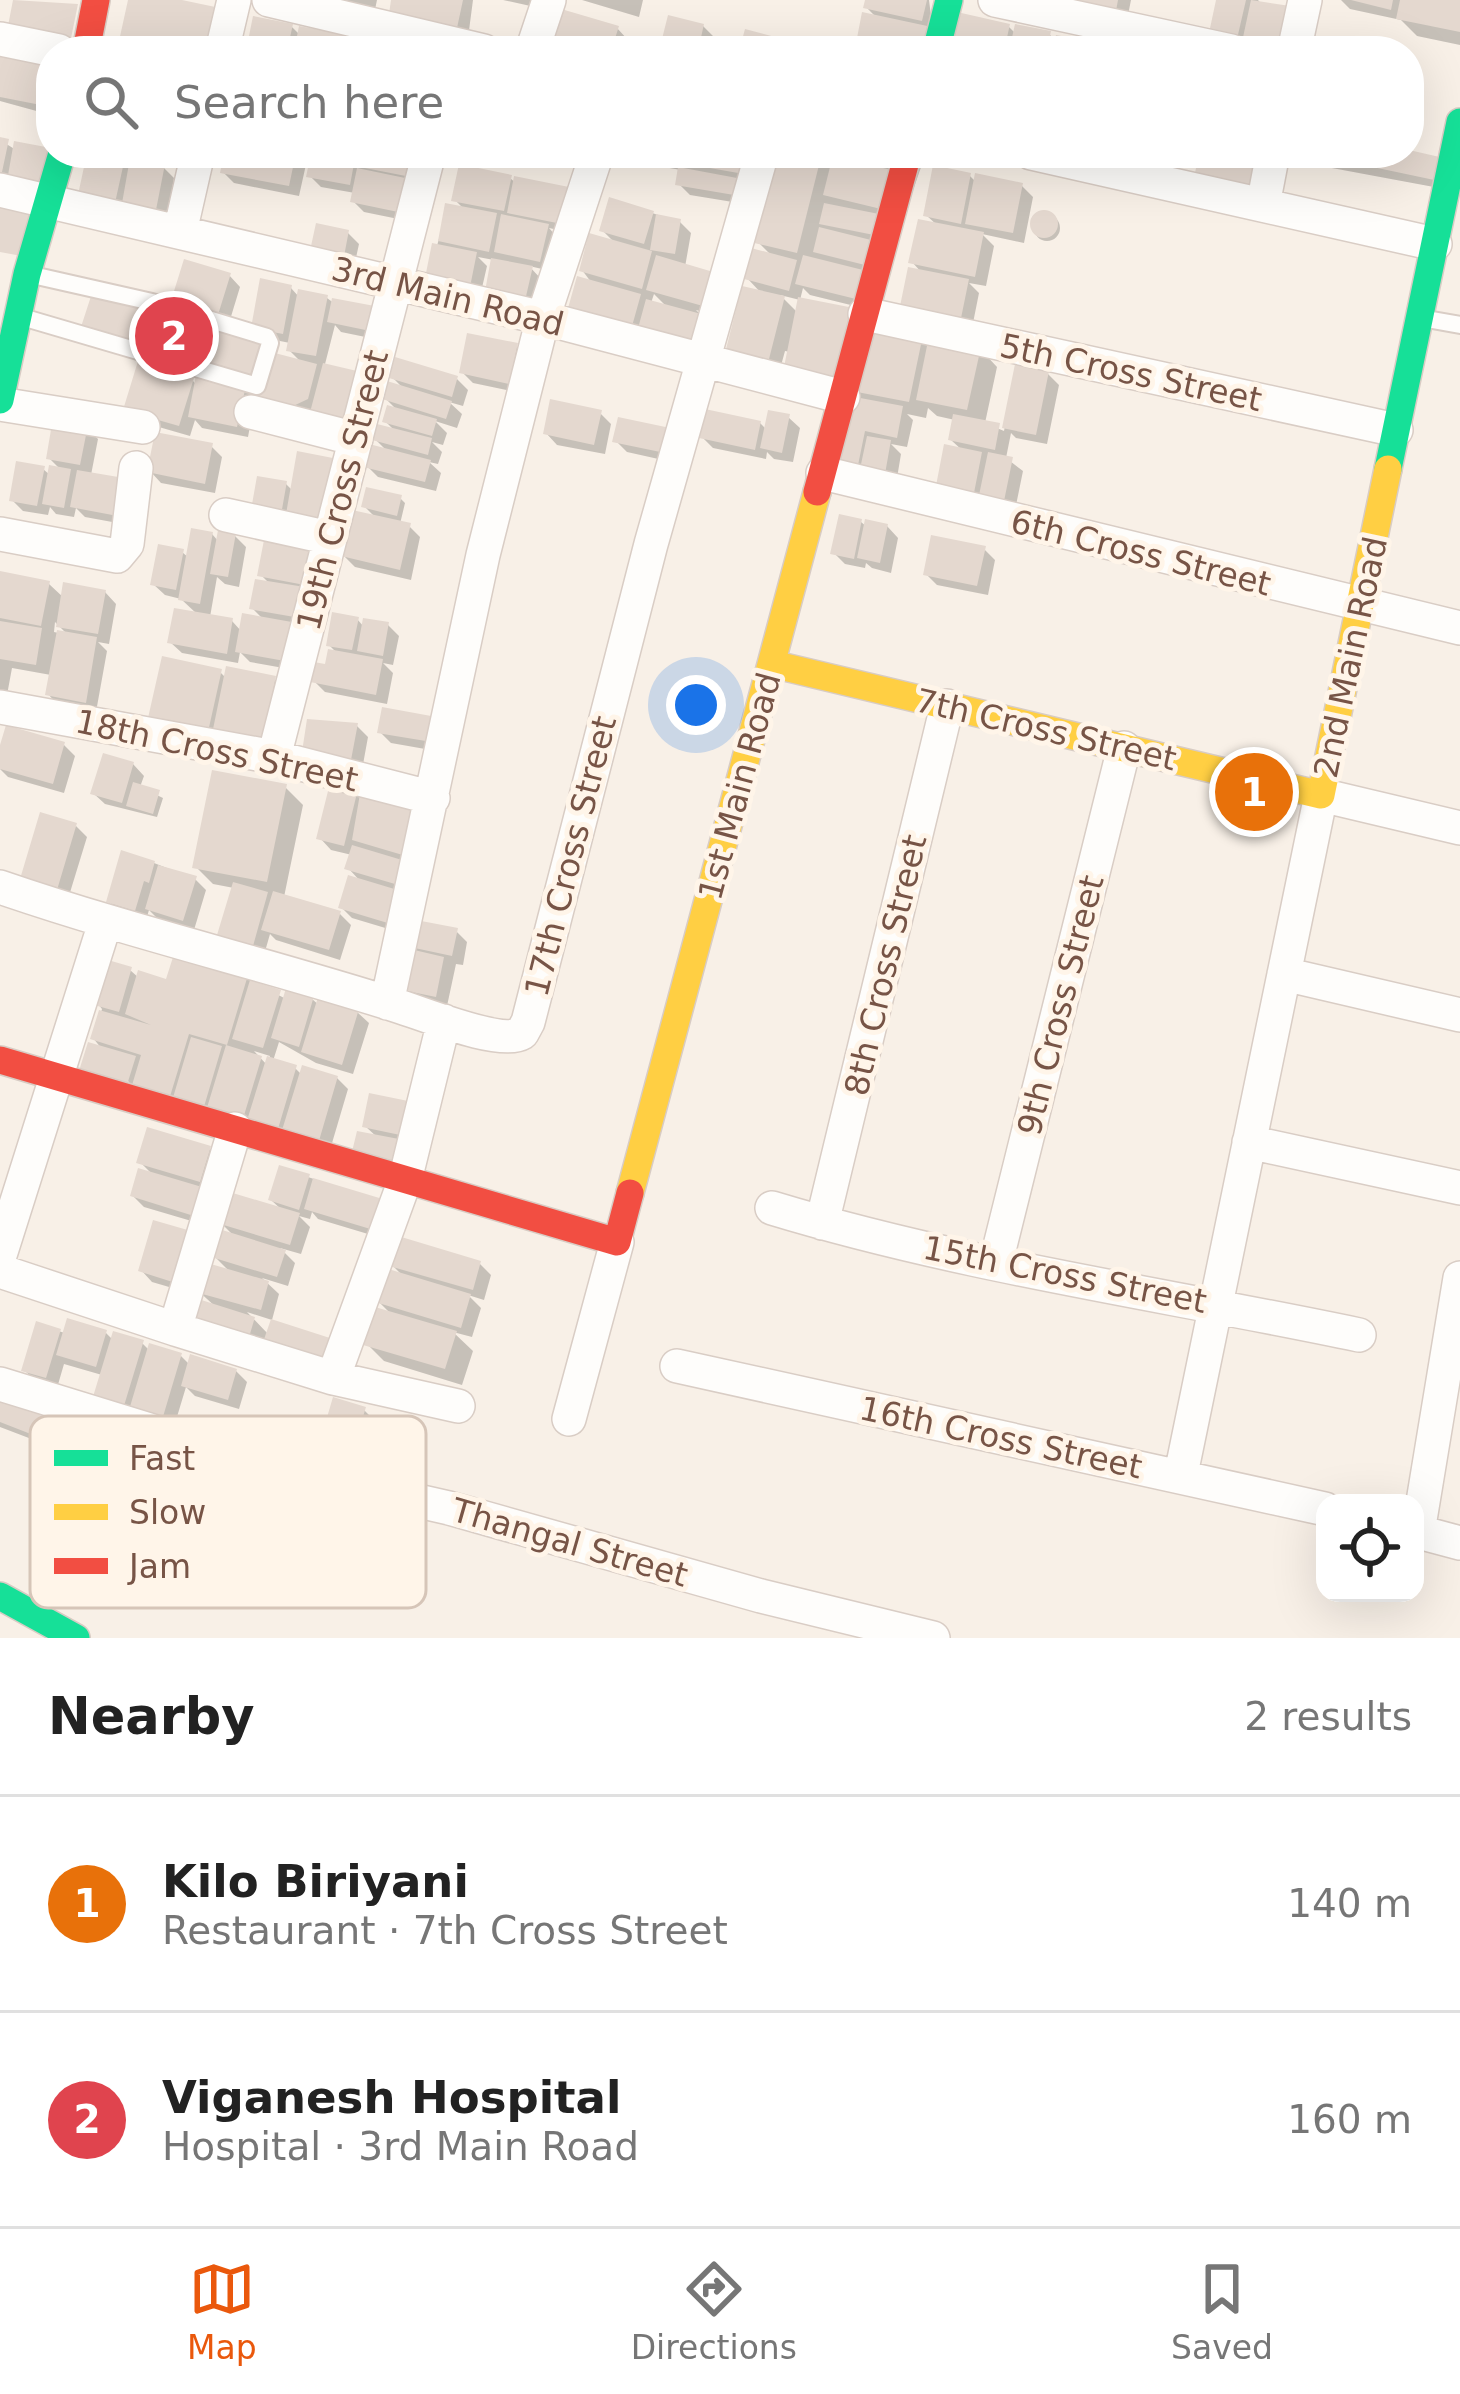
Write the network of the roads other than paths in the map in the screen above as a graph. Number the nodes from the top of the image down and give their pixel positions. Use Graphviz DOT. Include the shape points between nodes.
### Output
graph roads {
  1 [pos="95,0"];
  2 [pos="234,0"];
  3 [pos="269,0"];
  4 [pos="549,0"];
  5 [pos="950,0"];
  6 [pos="994,0"];
  7 [pos="1305,0"];
  8 [pos="372,12"];
  9 [pos="89,36"];
  10 [pos="226,36"];
  11 [pos="434,36"];
  12 [pos="537,36"];
  13 [pos="940,36"];
  14 [pos="1161,36"];
  15 [pos="1297,36"];
  16 [pos="0,39"];
  17 [pos="36,46"];
  18 [pos="1460,122"];
  19 [pos="58,168"];
  20 [pos="195,168"];
  21 [pos="425,168"];
  22 [pos="592,168"];
  23 [pos="758,168"];
  24 [pos="904,168"];
  25 [pos="1098,168"];
  26 [pos="1270,168"];
  27 [pos="0,190"];
  28 [pos="1453,191"];
  29 [pos="50,202"];
  30 [pos="1263,205"];
  31 [pos="180,232"];
  32 [pos="1435,244"];
  33 [pos="27,274"];
  34 [pos="395,284"];
  35 [pos="866,314"];
  36 [pos="543,318"];
  37 [pos="1420,318"];
  38 [pos="11,319"];
  39 [pos="1460,325"];
  40 [pos="701,360"];
  41 [pos="843,397"];
  42 [pos="0,402"];
  43 [pos="251,412"];
  44 [pos="143,427"];
  45 [pos="1396,430"];
  46 [pos="356,439"];
  47 [pos="136,468"];
  48 [pos="823,473"];
  49 [pos="226,515"];
  50 [pos="0,534"];
  51 [pos="330,538"];
  52 [pos="1360,606"];
  53 [pos="1460,628"];
  54 [pos="772,664"];
  55 [pos="946,706"];
  56 [pos="0,707"];
  57 [pos="1124,748"];
  58 [pos="274,758"];
  59 [pos="1321,796"];
  60 [pos="433,798"];
  61 [pos="1460,828"];
  62 [pos="0,887"];
  63 [pos="105,923"];
  64 [pos="1284,974"];
  65 [pos="387,1003"];
  66 [pos="1460,1015"];
  67 [pos="444,1021"];
  68 [pos="0,1060"];
  69 [pos="59,1077"];
  70 [pos="235,1129"];
  71 [pos="1249,1142"];
  72 [pos="405,1180"];
  73 [pos="1460,1188"];
  74 [pos="772,1208"];
  75 [pos="823,1223"];
  76 [pos="617,1242"];
  77 [pos="0,1255"];
  78 [pos="996,1262"];
  79 [pos="0,1270"];
  80 [pos="1460,1278"];
  81 [pos="1216,1304"];
  82 [pos="176,1329"];
  83 [pos="1359,1335"];
  84 [pos="677,1366"];
  85 [pos="333,1378"];
  86 [pos="0,1384"];
  87 [pos="458,1406"];
  88 [pos="104,1416"];
  89 [pos="569,1419"];
  90 [pos="1180,1474"];
  91 [pos="1423,1494"];
  92 [pos="426,1503"];
  93 [pos="1316,1508"];
  94 [pos="1424,1534"];
  95 [pos="1460,1543"];
  96 [pos="0,1596"];
  97 [pos="76,1638"];
  98 [pos="933,1638"];
  1 -- 9 [label="street"];
  2 -- 10 [label="street"];
  3 -- 8 [label="street"];
  4 -- 12 [label="street"];
  5 -- 13 [label="street"];
  6 -- 14 [label="street"];
  7 -- 15 [label="street"];
  8 -- 11 [label="street"];
  16 -- 17 [label="street"];
  18 -- 28 [label="street, 2nd Main Road"];
  19 -- 29 [label="street"];
  20 -- 31 [label="street"];
  21 -- 34 [label="street, 19th Cross Street"];
  22 -- 36 [label="street"];
  23 -- 40 [label="street"];
  24 -- 35 [label="street, 1st Main Road"];
  25 -- 30 [label="street"];
  26 -- 30 [label="street"];
  27 -- 29 [label="street, 3rd Main Road"];
  28 -- 32 [label="street, 2nd Main Road"];
  29 -- 31 [label="street, 3rd Main Road"];
  29 -- 33 [label="street"];
  30 -- 32 [label="street"];
  31 -- 34 [label="street, 3rd Main Road"];
  32 -- 37 [label="street, 2nd Main Road"];
  33 -- 38 [label="street"];
  33 -- 38 [label="lane" via="267,337 257,386"];
  34 -- 36 [label="street, 3rd Main Road"];
  34 -- 46 [label="street, 19th Cross Street"];
  35 -- 41 [label="street, 1st Main Road"];
  35 -- 45 [label="street, 5th Cross Street"];
  36 -- 40 [label="street, 3rd Main Road"];
  36 -- 60 [label="street"];
  37 -- 39 [label="lane"];
  37 -- 45 [label="street, 2nd Main Road"];
  38 -- 42 [label="street"];
  40 -- 41 [label="street, 3rd Main Road"];
  40 -- 67 [label="street, 17th Cross Street" via="528,1022 505,1038"];
  41 -- 48 [label="street, 1st Main Road"];
  42 -- 44 [label="street"];
  43 -- 46 [label="street"];
  45 -- 52 [label="street, 2nd Main Road"];
  46 -- 51 [label="street, 19th Cross Street"];
  47 -- 50 [label="street" via="127,544 117,556"];
  48 -- 52 [label="street, 6th Cross Street"];
  48 -- 54 [label="street, 1st Main Road"];
  49 -- 51 [label="street"];
  51 -- 58 [label="street, 19th Cross Street"];
  52 -- 53 [label="street, 6th Cross Street"];
  52 -- 59 [label="street, 2nd Main Road"];
  54 -- 55 [label="street, 7th Cross Street"];
  54 -- 76 [label="street, 1st Main Road"];
  55 -- 57 [label="street, 7th Cross Street"];
  55 -- 75 [label="street, 8th Cross Street"];
  56 -- 58 [label="street, 18th Cross Street"];
  57 -- 59 [label="street, 7th Cross Street"];
  57 -- 78 [label="street, 9th Cross Street"];
  58 -- 60 [label="street, 18th Cross Street"];
  59 -- 61 [label="street, 7th Cross Street"];
  59 -- 64 [label="street, 2nd Main Road"];
  60 -- 65 [label="street"];
  62 -- 63 [label="street, 17th Cross Street"];
  63 -- 65 [label="street, 17th Cross Street"];
  63 -- 69 [label="street"];
  64 -- 66 [label="street"];
  64 -- 71 [label="street, 2nd Main Road"];
  65 -- 67 [label="street, 17th Cross Street"];
  67 -- 72 [label="street"];
  68 -- 69 [label="street"];
  69 -- 70 [label="street"];
  69 -- 77 [label="street"];
  70 -- 72 [label="street"];
  70 -- 82 [label="street"];
  71 -- 73 [label="street"];
  71 -- 81 [label="street, 2nd Main Road"];
  72 -- 76 [label="street"];
  72 -- 85 [label="street"];
  74 -- 75 [label="street, 15th Cross Street"];
  75 -- 78 [label="street, 15th Cross Street"];
  76 -- 89 [label="street, 1st Main Road"];
  78 -- 81 [label="street, 15th Cross Street"];
  79 -- 82 [label="street"];
  80 -- 91 [label="street"];
  81 -- 83 [label="street, 15th Cross Street"];
  81 -- 90 [label="street, 2nd Main Road"];
  82 -- 85 [label="street"];
  84 -- 90 [label="street, 16th Cross Street"];
  85 -- 87 [label="street"];
  86 -- 88 [label="street, Thangal Street"];
  90 -- 93 [label="street, 16th Cross Street"];
  92 -- 98 [label="street, Thangal Street"];
  94 -- 95 [label="street"];
  96 -- 97 [label="street"];
}
